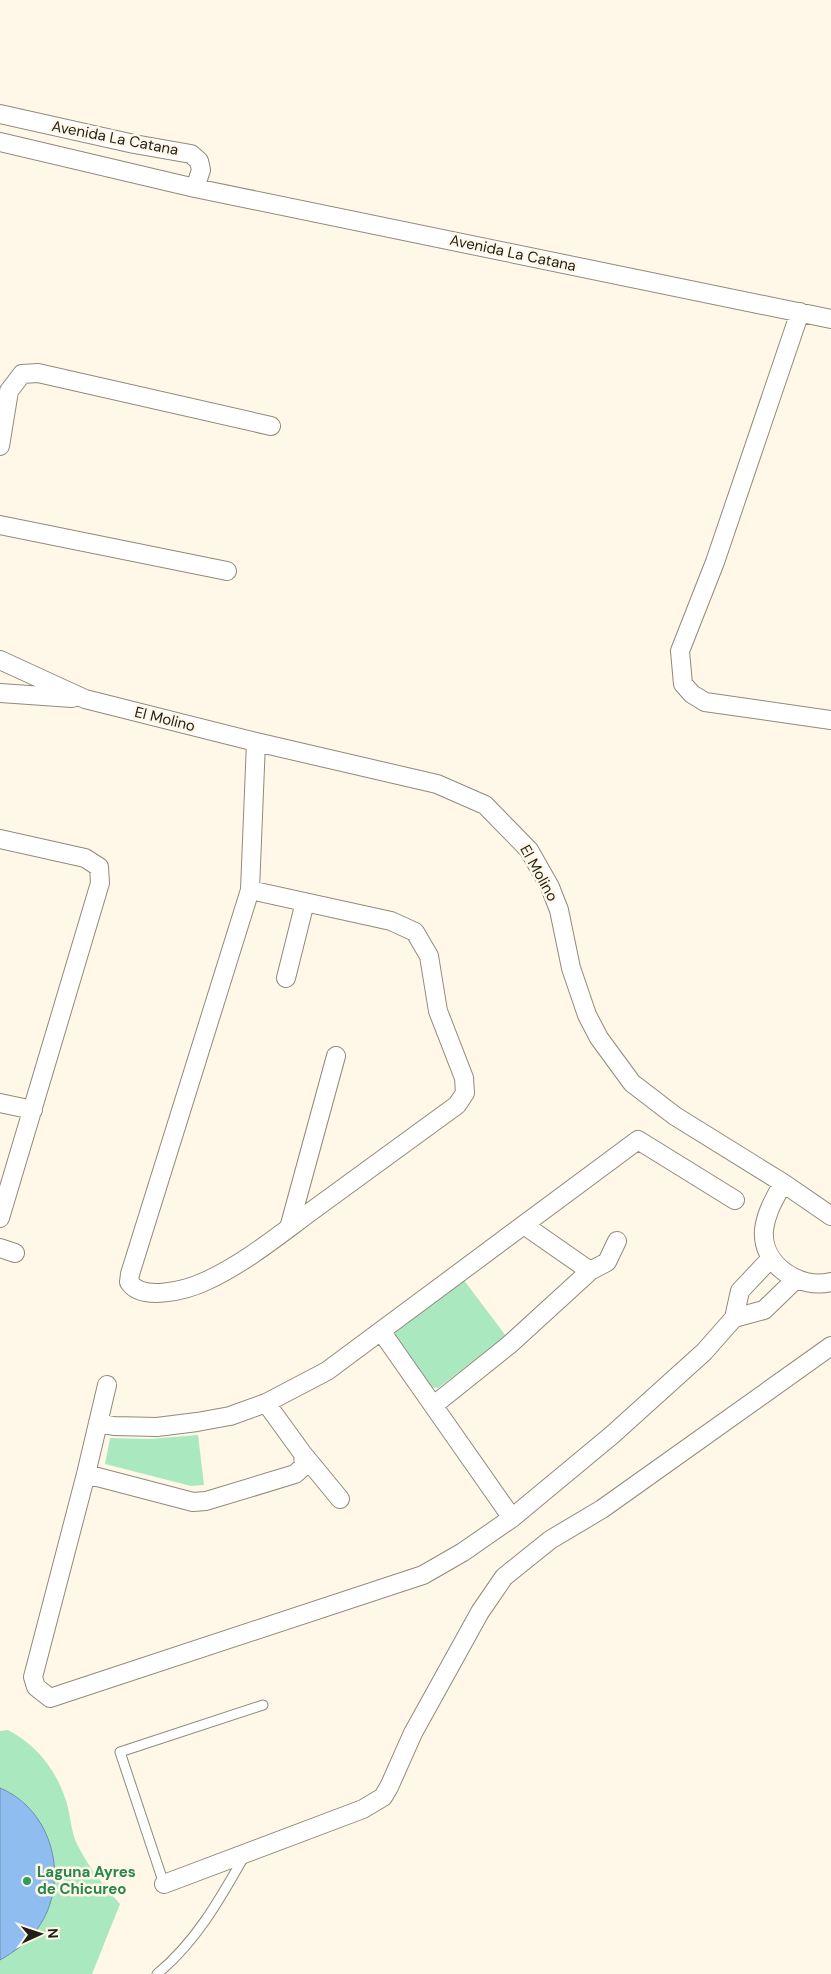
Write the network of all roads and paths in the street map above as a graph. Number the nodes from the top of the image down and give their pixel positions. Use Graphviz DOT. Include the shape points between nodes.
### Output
graph roads {
  1 [pos="0,114"];
  2 [pos="0,142"];
  3 [pos="195,188"];
  4 [pos="800,312"];
  5 [pos="831,319"];
  6 [pos="271,426"];
  7 [pos="0,446"];
  8 [pos="0,525"];
  9 [pos="228,571"];
  10 [pos="0,660"];
  11 [pos="0,693"];
  12 [pos="85,699"];
  13 [pos="831,720"];
  14 [pos="256,742"];
  15 [pos="0,839"];
  16 [pos="250,890"];
  17 [pos="306,902"];
  18 [pos="286,978"];
  19 [pos="336,1056"];
  20 [pos="0,1103"];
  21 [pos="33,1110"];
  22 [pos="783,1183"];
  23 [pos="735,1200"];
  24 [pos="831,1216"];
  25 [pos="0,1218"];
  26 [pos="524,1225"];
  27 [pos="289,1228"];
  28 [pos="617,1240"];
  29 [pos="771,1258"];
  30 [pos="590,1271"];
  31 [pos="795,1280"];
  32 [pos="831,1282"];
  33 [pos="734,1318"];
  34 [pos="381,1330"];
  35 [pos="831,1346"];
  36 [pos="107,1385"];
  37 [pos="266,1403"];
  38 [pos="434,1405"];
  39 [pos="98,1423"];
  40 [pos="303,1454"];
  41 [pos="86,1474"];
  42 [pos="340,1499"];
  43 [pos="512,1518"];
  44 [pos="263,1705"];
  45 [pos="246,1854"];
  46 [pos="164,1884"];
  47 [pos="157,1974"];
  1 -- 3 [label="street, Avenida La Catana" via="191,154 199,161 201,170"];
  2 -- 3 [label="street, Avenida La Catana"];
  3 -- 4 [label="street, Avenida La Catana"];
  4 -- 5 [label="street, Avenida La Catana"];
  4 -- 13 [label="street" via="716,562 680,651 681,672 684,684 705,702"];
  6 -- 7 [label="street" via="38,373 22,374 9,391"];
  8 -- 9 [label="street"];
  10 -- 12 [label="street, El Molino"];
  11 -- 12 [label="street, El Molino"];
  12 -- 14 [label="street, El Molino"];
  14 -- 16 [label="street"];
  14 -- 22 [label="street, El Molino" via="437,784 467,796 496,814 529,850 550,888 587,1015 632,1083 675,1116"];
  15 -- 21 [label="street" via="85,858 99,867 100,883"];
  16 -- 17 [label="street"];
  16 -- 27 [label="street" via="129,1282 134,1289 151,1293 204,1282 249,1257"];
  17 -- 18 [label="street"];
  17 -- 27 [label="street" via="391,921 416,932 429,956 438,1011 464,1078 466,1093 457,1105"];
  19 -- 27 [label="street"];
  20 -- 21 [label="street"];
  21 -- 25 [label="street"];
  22 -- 24 [label="street, El Molino"];
  22 -- 29 [label="street" via="765,1220 765,1242"];
  23 -- 26 [label="street" via="638,1140"];
  26 -- 30 [label="street"];
  26 -- 34 [label="street"];
  28 -- 30 [label="street" via="607,1262"];
  29 -- 31 [label="street"];
  29 -- 33 [label="street" via="740,1291"];
  30 -- 38 [label="street" via="509,1345"];
  31 -- 32 [label="street" via="813,1284"];
  31 -- 33 [label="street" via="764,1310"];
  33 -- 43 [label="street" via="704,1352 612,1436"];
  34 -- 37 [label="street" via="327,1371"];
  34 -- 38 [label="street"];
  35 -- 45 [label="street" via="602,1509 550,1540 504,1577 480,1612 413,1734 383,1797 368,1806"];
  36 -- 39 [label="street"];
  37 -- 39 [label="street" via="230,1416 157,1427"];
  37 -- 40 [label="street"];
  38 -- 43 [label="street"];
  39 -- 41 [label="street"];
  40 -- 41 [label="street" via="304,1466 295,1474 206,1501 194,1502"];
  40 -- 42 [label="street"];
  41 -- 43 [label="street" via="33,1677 36,1687 50,1698 423,1575"];
  44 -- 46 [label="lane" via="120,1752"];
  45 -- 46 [label="street"];
  45 -- 47 [label="lane" via="211,1915 175,1959"];
}
